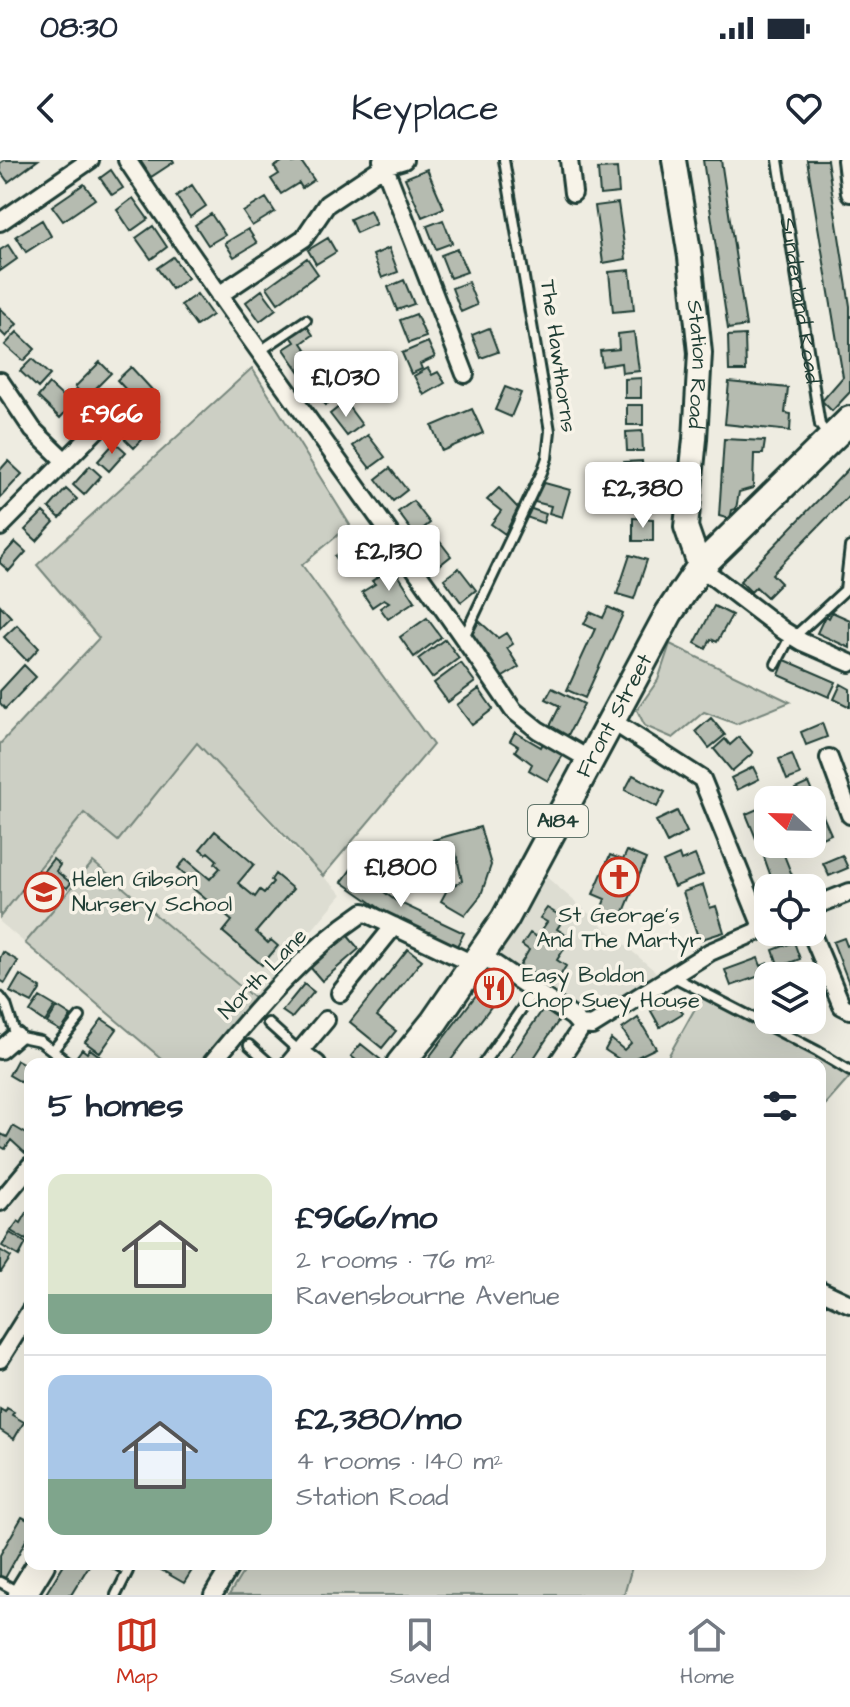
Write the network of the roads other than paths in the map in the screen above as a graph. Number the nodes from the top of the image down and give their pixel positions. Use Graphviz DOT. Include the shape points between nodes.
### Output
graph roads {
  1 [pos="90,160"];
  2 [pos="127,160"];
  3 [pos="404,160"];
  4 [pos="504,160"];
  5 [pos="569,160"];
  6 [pos="674,160"];
  7 [pos="778,160"];
  8 [pos="846,160"];
  9 [pos="383,163"];
  10 [pos="573,193"];
  11 [pos="850,193"];
  12 [pos="0,222"];
  13 [pos="219,295"];
  14 [pos="306,320"];
  15 [pos="259,352"];
  16 [pos="465,374"];
  17 [pos="0,381"];
  18 [pos="111,415"];
  19 [pos="850,420"];
  20 [pos="830,439"];
  21 [pos="65,461"];
  22 [pos="0,527"];
  23 [pos="850,547"];
  24 [pos="700,567"];
  25 [pos="847,592"];
  26 [pos="792,636"];
  27 [pos="464,638"];
  28 [pos="850,663"];
  29 [pos="776,664"];
  30 [pos="612,721"];
  31 [pos="829,758"];
  32 [pos="590,760"];
  33 [pos="850,815"];
  34 [pos="850,892"];
  35 [pos="826,901"];
  36 [pos="754,902"];
  37 [pos="394,926"];
  38 [pos="754,933"];
  39 [pos="817,946"];
  40 [pos="478,960"];
  41 [pos="672,975"];
  42 [pos="534,991"];
  43 [pos="340,993"];
  44 [pos="0,997"];
  45 [pos="850,1010"];
  46 [pos="80,1017"];
  47 [pos="326,1020"];
  48 [pos="268,1023"];
  49 [pos="580,1025"];
  50 [pos="16,1036"];
  51 [pos="249,1045"];
  52 [pos="0,1050"];
  53 [pos="53,1050"];
  54 [pos="63,1058"];
  55 [pos="216,1058"];
  56 [pos="263,1058"];
  57 [pos="294,1058"];
  58 [pos="405,1058"];
  59 [pos="487,1058"];
  60 [pos="561,1058"];
  61 [pos="850,1071"];
  62 [pos="24,1173"];
  63 [pos="0,1202"];
  64 [pos="826,1293"];
  65 [pos="850,1304"];
  66 [pos="24,1321"];
  67 [pos="0,1359"];
  68 [pos="37,1570"];
  69 [pos="126,1570"];
  70 [pos="228,1570"];
  71 [pos="0,1582"];
  72 [pos="22,1595"];
  73 [pos="116,1595"];
  74 [pos="213,1595"];
  1 -- 12 [label="street"];
  2 -- 13 [label="street"];
  3 -- 9 [label="street"];
  4 -- 27 [label="lane, The Hawthorns" via="549,445 542,472"];
  5 -- 10 [label="street"];
  6 -- 24 [label="main road, Station Road" via="700,353 686,527"];
  7 -- 20 [label="lane, Sunderland Road" via="820,425"];
  8 -- 11 [label="street"];
  9 -- 13 [label="street" via="327,204 304,238"];
  9 -- 16 [label="street"];
  13 -- 15 [label="street"];
  14 -- 15 [label="lane"];
  15 -- 27 [label="street"];
  17 -- 21 [label="street" via="33,430"];
  18 -- 21 [label="street"];
  19 -- 20 [label="main road, A184"];
  20 -- 24 [label="main road, A184"];
  21 -- 22 [label="street"];
  23 -- 25 [label="lane"];
  24 -- 26 [label="street"];
  24 -- 30 [label="main road, Front Street / A184" via="669,613"];
  25 -- 26 [label="lane"];
  26 -- 28 [label="street"];
  26 -- 29 [label="lane"];
  27 -- 32 [label="street" via="513,710"];
  30 -- 32 [label="main road, Front Street / A184"];
  30 -- 36 [label="street" via="702,779"];
  31 -- 33 [label="street"];
  32 -- 40 [label="main road, Front Street / A184"];
  34 -- 35 [label="street"];
  37 -- 40 [label="street"];
  37 -- 43 [label="street"];
  37 -- 55 [label="street, North Lane" via="364,912 351,921 297,965"];
  38 -- 41 [label="street"];
  39 -- 45 [label="street" via="842,1006"];
  40 -- 42 [label="street"];
  40 -- 58 [label="main road, Front Street / A184"];
  41 -- 49 [label="street" via="592,1026"];
  41 -- 61 [label="lane"];
  42 -- 49 [label="street"];
  42 -- 59 [label="lane"];
  44 -- 50 [label="lane"];
  46 -- 53 [label="lane"];
  47 -- 57 [label="street"];
  48 -- 57 [label="lane"];
  49 -- 60 [label="street"];
  50 -- 52 [label="street"];
  50 -- 53 [label="lane"];
  51 -- 56 [label="lane"];
  53 -- 54 [label="lane"];
  62 -- 63 [label="street"];
  64 -- 65 [label="street"];
  66 -- 67 [label="street"];
  68 -- 72 [label="main road"];
  69 -- 73 [label="lane"];
  70 -- 74 [label="street"];
  71 -- 72 [label="lane"];
}
